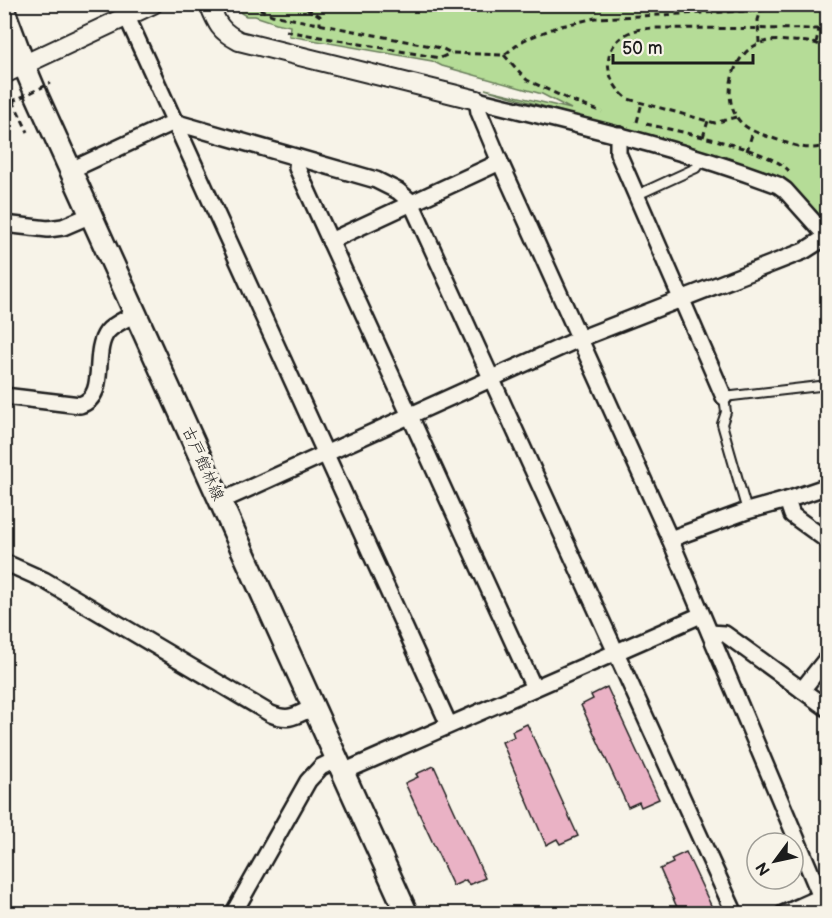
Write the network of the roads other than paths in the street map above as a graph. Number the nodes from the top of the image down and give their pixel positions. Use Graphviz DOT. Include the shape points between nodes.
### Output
graph roads {
  1 [pos="153,4"];
  2 [pos="209,4"];
  3 [pos="4,11"];
  4 [pos="126,17"];
  5 [pos="14,70"];
  6 [pos="477,100"];
  7 [pos="174,122"];
  8 [pos="620,135"];
  9 [pos="298,158"];
  10 [pos="703,158"];
  11 [pos="500,162"];
  12 [pos="71,170"];
  13 [pos="635,196"];
  14 [pos="411,202"];
  15 [pos="91,214"];
  16 [pos="4,224"];
  17 [pos="827,238"];
  18 [pos="330,241"];
  19 [pos="680,299"];
  20 [pos="136,313"];
  21 [pos="579,339"];
  22 [pos="491,379"];
  23 [pos="828,385"];
  24 [pos="4,396"];
  25 [pos="723,397"];
  26 [pos="410,415"];
  27 [pos="326,453"];
  28 [pos="828,486"];
  29 [pos="787,500"];
  30 [pos="221,501"];
  31 [pos="747,511"];
  32 [pos="670,539"];
  33 [pos="828,541"];
  34 [pos="4,562"];
  35 [pos="701,615"];
  36 [pos="710,633"];
  37 [pos="616,652"];
  38 [pos="828,657"];
  39 [pos="534,688"];
  40 [pos="802,690"];
  41 [pos="314,707"];
  42 [pos="828,709"];
  43 [pos="449,725"];
  44 [pos="340,766"];
  45 [pos="825,896"];
  46 [pos="233,914"];
  47 [pos="407,914"];
  48 [pos="735,914"];
  49 [pos="783,914"];
  50 [pos="816,914"];
  1 -- 4 [label="street"];
  2 -- 6 [label="street" via="225,33 239,40"];
  3 -- 5 [label="main road, 古戸館林線"];
  4 -- 5 [label="street"];
  4 -- 7 [label="street"];
  5 -- 12 [label="main road, 古戸館林線"];
  6 -- 8 [label="street"];
  6 -- 11 [label="street"];
  7 -- 9 [label="street"];
  7 -- 12 [label="street"];
  7 -- 27 [label="street"];
  8 -- 10 [label="street"];
  8 -- 13 [label="street" via="618,153"];
  9 -- 14 [label="street" via="376,180"];
  9 -- 18 [label="street" via="297,168"];
  10 -- 13 [label="lane" via="696,168"];
  10 -- 17 [label="street" via="778,185"];
  11 -- 14 [label="street"];
  11 -- 21 [label="street"];
  12 -- 15 [label="main road, 古戸館林線"];
  13 -- 19 [label="street"];
  14 -- 18 [label="street"];
  14 -- 22 [label="street"];
  15 -- 16 [label="street" via="63,227 48,229"];
  15 -- 20 [label="main road, 古戸館林線"];
  17 -- 19 [label="street" via="804,251"];
  18 -- 26 [label="street"];
  19 -- 21 [label="street"];
  19 -- 25 [label="street"];
  20 -- 24 [label="street" via="108,331 101,345 95,394 88,402 80,405"];
  20 -- 30 [label="main road, 古戸館林線"];
  21 -- 22 [label="street"];
  21 -- 32 [label="street"];
  22 -- 26 [label="street"];
  22 -- 37 [label="street"];
  23 -- 25 [label="lane"];
  25 -- 31 [label="lane" via="726,412 722,424"];
  26 -- 27 [label="street"];
  26 -- 39 [label="street"];
  27 -- 30 [label="street"];
  27 -- 43 [label="street"];
  28 -- 29 [label="street"];
  29 -- 31 [label="street"];
  29 -- 33 [label="street" via="792,515"];
  30 -- 41 [label="main road, 古戸館林線"];
  31 -- 32 [label="street"];
  32 -- 35 [label="street"];
  34 -- 41 [label="street" via="44,580 271,714 290,718"];
  35 -- 36 [label="street"];
  35 -- 37 [label="street"];
  36 -- 40 [label="street" via="725,634"];
  36 -- 45 [label="street"];
  37 -- 39 [label="street"];
  37 -- 48 [label="street"];
  38 -- 40 [label="street"];
  39 -- 43 [label="street"];
  40 -- 42 [label="street"];
  41 -- 44 [label="main road, 古戸館林線"];
  43 -- 44 [label="street"];
  44 -- 46 [label="street" via="321,767 308,781"];
  44 -- 47 [label="main road, 古戸館林線"];
  45 -- 49 [label="street"];
  45 -- 50 [label="lane"];
}
